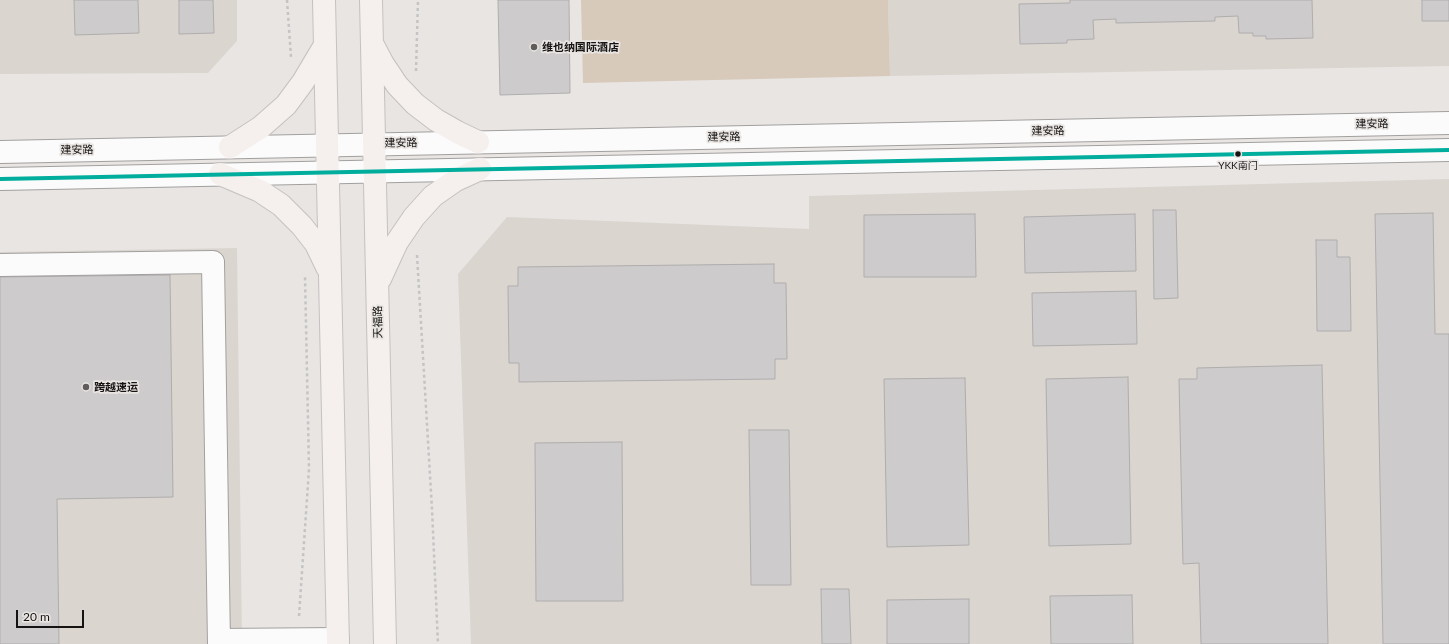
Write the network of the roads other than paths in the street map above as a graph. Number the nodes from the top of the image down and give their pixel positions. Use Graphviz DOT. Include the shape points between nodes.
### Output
graph roads {
  1 [pos="324,0"];
  2 [pos="371,0"];
  3 [pos="372,41"];
  4 [pos="325,45"];
  5 [pos="1449,123"];
  6 [pos="478,142"];
  7 [pos="374,144"];
  8 [pos="327,145"];
  9 [pos="230,147"];
  10 [pos="1449,150"];
  11 [pos="0,152"];
  12 [pos="480,169"];
  13 [pos="374,171"];
  14 [pos="327,172"];
  15 [pos="220,174"];
  16 [pos="0,179"];
  17 [pos="0,265"];
  18 [pos="329,271"];
  19 [pos="377,283"];
  20 [pos="219,642"];
  21 [pos="338,642"];
  22 [pos="385,644"];
  1 -- 4 [label="main road"];
  2 -- 3 [label="main road, 天福路"];
  3 -- 6 [label="main road" via="397,85 415,104 436,120"];
  3 -- 7 [label="main road, 天福路"];
  4 -- 8 [label="main road"];
  4 -- 9 [label="main road" via="286,106 261,127"];
  5 -- 6 [label="street, 建安路"];
  6 -- 7 [label="street, 建安路"];
  7 -- 8 [label="street, 建安路"];
  7 -- 13 [label="main road, 天福路"];
  8 -- 9 [label="street, 建安路"];
  8 -- 14 [label="main road"];
  9 -- 11 [label="street, 建安路"];
  10 -- 12 [label="street"];
  12 -- 13 [label="street"];
  12 -- 19 [label="main road" via="438,192 414,216 397,242"];
  13 -- 14 [label="street"];
  13 -- 19 [label="main road, 天福路"];
  14 -- 15 [label="street"];
  14 -- 18 [label="main road"];
  15 -- 16 [label="street"];
  15 -- 18 [label="main road" via="260,191 281,205 316,244"];
  17 -- 20 [label="street" via="213,262"];
  18 -- 21 [label="main road"];
  19 -- 22 [label="main road, 天福路"];
  20 -- 21 [label="street"];
}
